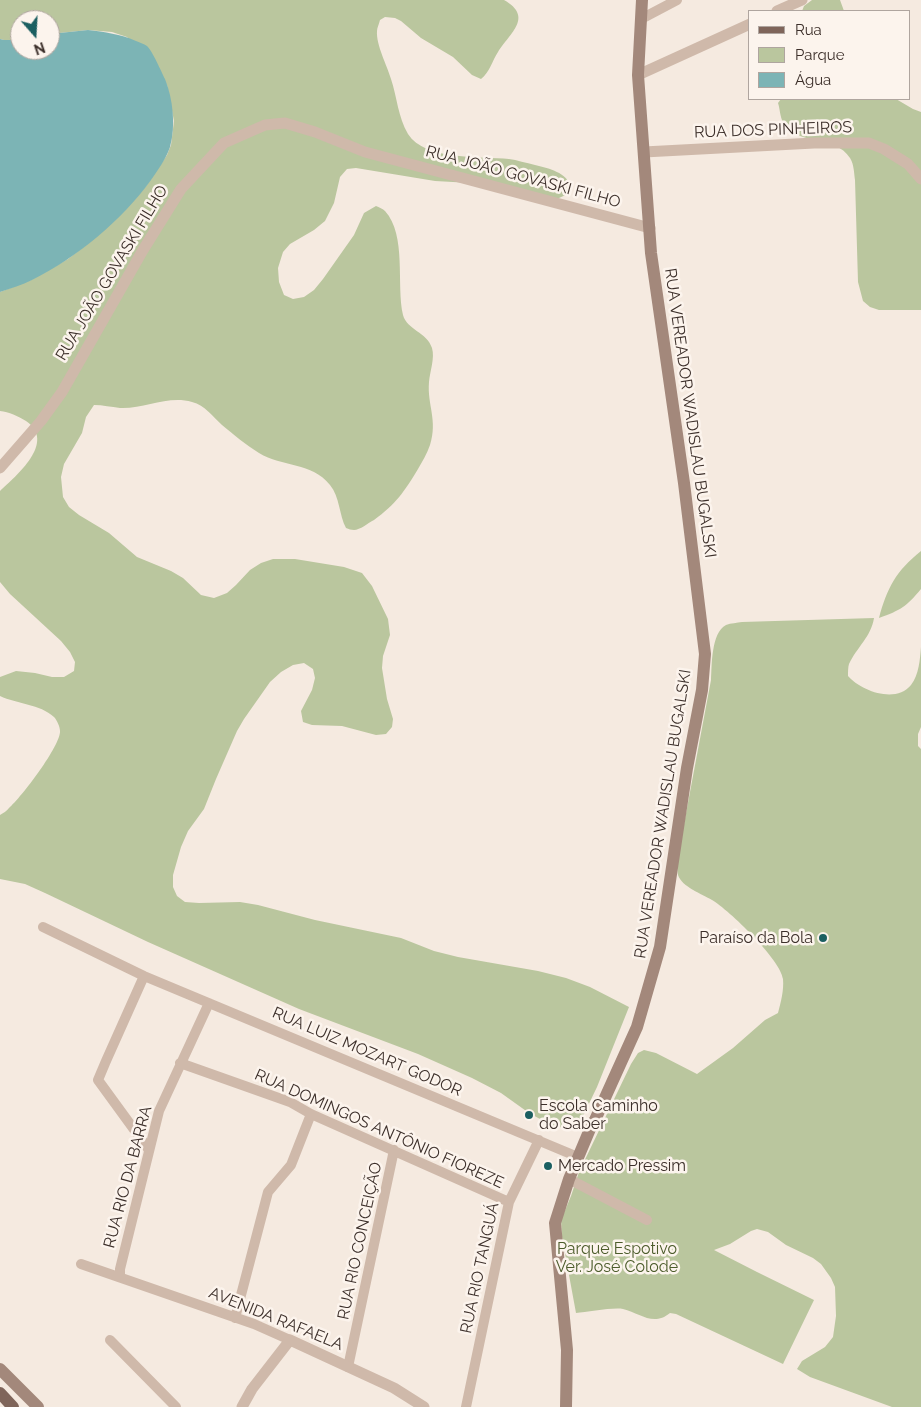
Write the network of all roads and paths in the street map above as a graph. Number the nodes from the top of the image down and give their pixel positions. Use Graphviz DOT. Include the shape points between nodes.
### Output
graph roads {
  1 [pos="642,0"];
  2 [pos="677,0"];
  3 [pos="802,0"];
  4 [pos="779,10"];
  5 [pos="641,20"];
  6 [pos="748,25"];
  7 [pos="638,75"];
  8 [pos="644,152"];
  9 [pos="921,179"];
  10 [pos="650,228"];
  11 [pos="0,468"];
  12 [pos="43,927"];
  13 [pos="144,976"];
  14 [pos="209,1003"];
  15 [pos="180,1063"];
  16 [pos="311,1114"];
  17 [pos="539,1140"];
  18 [pos="149,1150"];
  19 [pos="394,1150"];
  20 [pos="578,1157"];
  21 [pos="569,1179"];
  22 [pos="509,1202"];
  23 [pos="647,1220"];
  24 [pos="81,1264"];
  25 [pos="120,1277"];
  26 [pos="235,1318"];
  27 [pos="110,1340"];
  28 [pos="290,1340"];
  29 [pos="348,1367"];
  30 [pos="0,1369"];
  31 [pos="0,1393"];
  32 [pos="13,1407"];
  33 [pos="38,1407"];
  34 [pos="176,1407"];
  35 [pos="242,1407"];
  36 [pos="424,1407"];
  37 [pos="466,1407"];
  38 [pos="566,1407"];
  1 -- 5 [label="main road, RUA VEREADOR WADISLAU BUGALSKI"];
  2 -- 5 [label="street"];
  3 -- 4 [label="street"];
  5 -- 7 [label="main road, RUA VEREADOR WADISLAU BUGALSKI"];
  6 -- 7 [label="street"];
  7 -- 8 [label="main road, RUA VEREADOR WADISLAU BUGALSKI"];
  8 -- 9 [label="street, RUA DOS PINHEIROS" via="870,143 908,164"];
  8 -- 10 [label="main road, RUA VEREADOR WADISLAU BUGALSKI"];
  10 -- 11 [label="street, RUA JOÃO GOVASKI FILHO" via="365,152 285,123 265,125 224,143 181,189 62,392"];
  10 -- 20 [label="main road, RUA VEREADOR WADISLAU BUGALSKI" via="705,654 660,947 637,1027"];
  12 -- 13 [label="street, RUA LUIZ MOZART GODOR"];
  13 -- 14 [label="street, RUA LUIZ MOZART GODOR"];
  13 -- 18 [label="street" via="98,1080"];
  14 -- 15 [label="street, RUA RIO DA BARRA"];
  14 -- 17 [label="street, RUA LUIZ MOZART GODOR"];
  15 -- 16 [label="street, RUA DOMINGOS ANTÔNIO FIOREZE" via="290,1102"];
  15 -- 18 [label="street, RUA RIO DA BARRA" via="159,1111"];
  16 -- 19 [label="street, RUA DOMINGOS ANTÔNIO FIOREZE"];
  16 -- 26 [label="street" via="291,1164 268,1192"];
  17 -- 20 [label="street, RUA LUIZ MOZART GODOR"];
  17 -- 22 [label="street, RUA RIO TANGUÁ"];
  18 -- 25 [label="street, RUA RIO DA BARRA"];
  19 -- 22 [label="street, RUA DOMINGOS ANTÔNIO FIOREZE"];
  19 -- 29 [label="street, RUA RIO CONCEIÇÃO"];
  20 -- 21 [label="main road, RUA VEREADOR WADISLAU BUGALSKI"];
  21 -- 23 [label="street"];
  21 -- 38 [label="main road, RUA VEREADOR WADISLAU BUGALSKI" via="555,1222 567,1350"];
  22 -- 37 [label="street, RUA RIO TANGUÁ"];
  24 -- 25 [label="street, AVENIDA RAFAELA"];
  25 -- 26 [label="street, AVENIDA RAFAELA"];
  26 -- 28 [label="street, AVENIDA RAFAELA"];
  27 -- 34 [label="street"];
  28 -- 29 [label="street, AVENIDA RAFAELA"];
  28 -- 35 [label="street"];
  29 -- 36 [label="street, AVENIDA RAFAELA" via="394,1388"];
  30 -- 33 [label="main road"];
  31 -- 32 [label="main road"];
}
